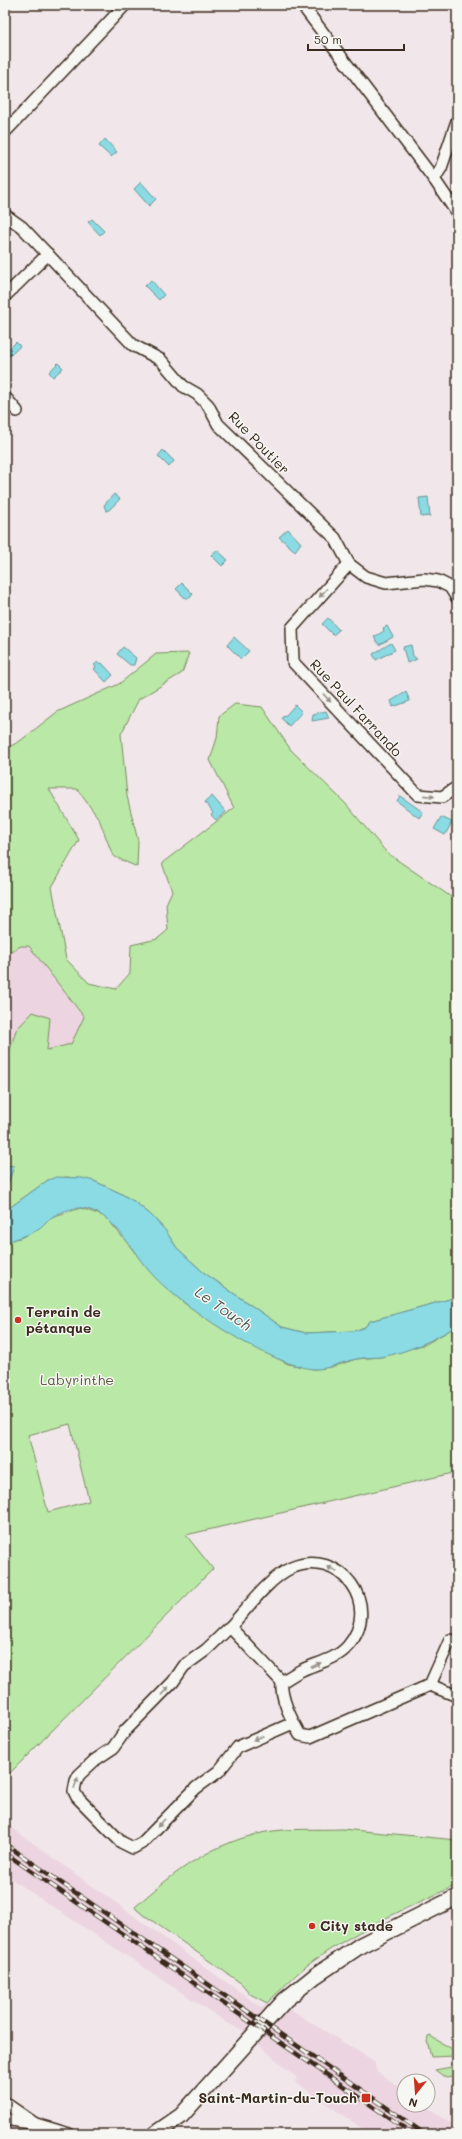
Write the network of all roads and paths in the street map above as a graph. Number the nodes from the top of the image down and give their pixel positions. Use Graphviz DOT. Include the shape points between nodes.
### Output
graph roads {
  1 [pos="125,5"];
  2 [pos="302,5"];
  3 [pos="457,121"];
  4 [pos="5,132"];
  5 [pos="434,179"];
  6 [pos="457,213"];
  7 [pos="5,215"];
  8 [pos="48,254"];
  9 [pos="5,296"];
  10 [pos="5,398"];
  11 [pos="17,411"];
  12 [pos="349,564"];
  13 [pos="457,598"];
  14 [pos="457,787"];
  15 [pos="230,1628"];
  16 [pos="457,1642"];
  17 [pos="282,1682"];
  18 [pos="430,1685"];
  19 [pos="457,1696"];
  20 [pos="294,1723"];
  21 [pos="457,1897"];
  22 [pos="5,2103"];
  23 [pos="5,2119"];
  24 [pos="36,2124"];
  25 [pos="70,2134"];
  26 [pos="155,2134"];
  1 -- 4 [label="street"];
  2 -- 5 [label="street"];
  3 -- 5 [label="street" via="441,168"];
  5 -- 6 [label="street"];
  7 -- 8 [label="street, Rue Poutier" via="22,227"];
  8 -- 9 [label="street"];
  8 -- 12 [label="street, Rue Poutier" via="133,345 160,360 183,386 197,394 208,405 218,424 335,538"];
  10 -- 11 [label="street"];
  12 -- 13 [label="street, Rue Poutier" via="366,578 386,583 424,579 438,581 450,587"];
  12 -- 14 [label="street, Rue Paul Farrando, one-way" via="292,628 293,662 418,795 442,797"];
  15 -- 17 [label="street"];
  17 -- 15 [label="street, one-way" via="301,1670 338,1655 355,1637 361,1615 360,1605 357,1592 347,1579 337,1570 325,1565 311,1564 290,1569 270,1584"];
  20 -- 15 [label="street, one-way" via="238,1747 219,1771 196,1788 142,1843 133,1848 126,1847 77,1797 74,1791 79,1775 113,1748 125,1731 173,1682 184,1666"];
  16 -- 18 [label="street" via="450,1640"];
  17 -- 20 [label="street" via="281,1688"];
  18 -- 19 [label="street"];
  18 -- 20 [label="street" via="310,1738 300,1735"];
  21 -- 26 [label="street" via="361,1945 315,1976 285,2000 181,2116"];
  22 -- 24 [label="street"];
  23 -- 24 [label="street"];
  24 -- 25 [label="street"];
}
